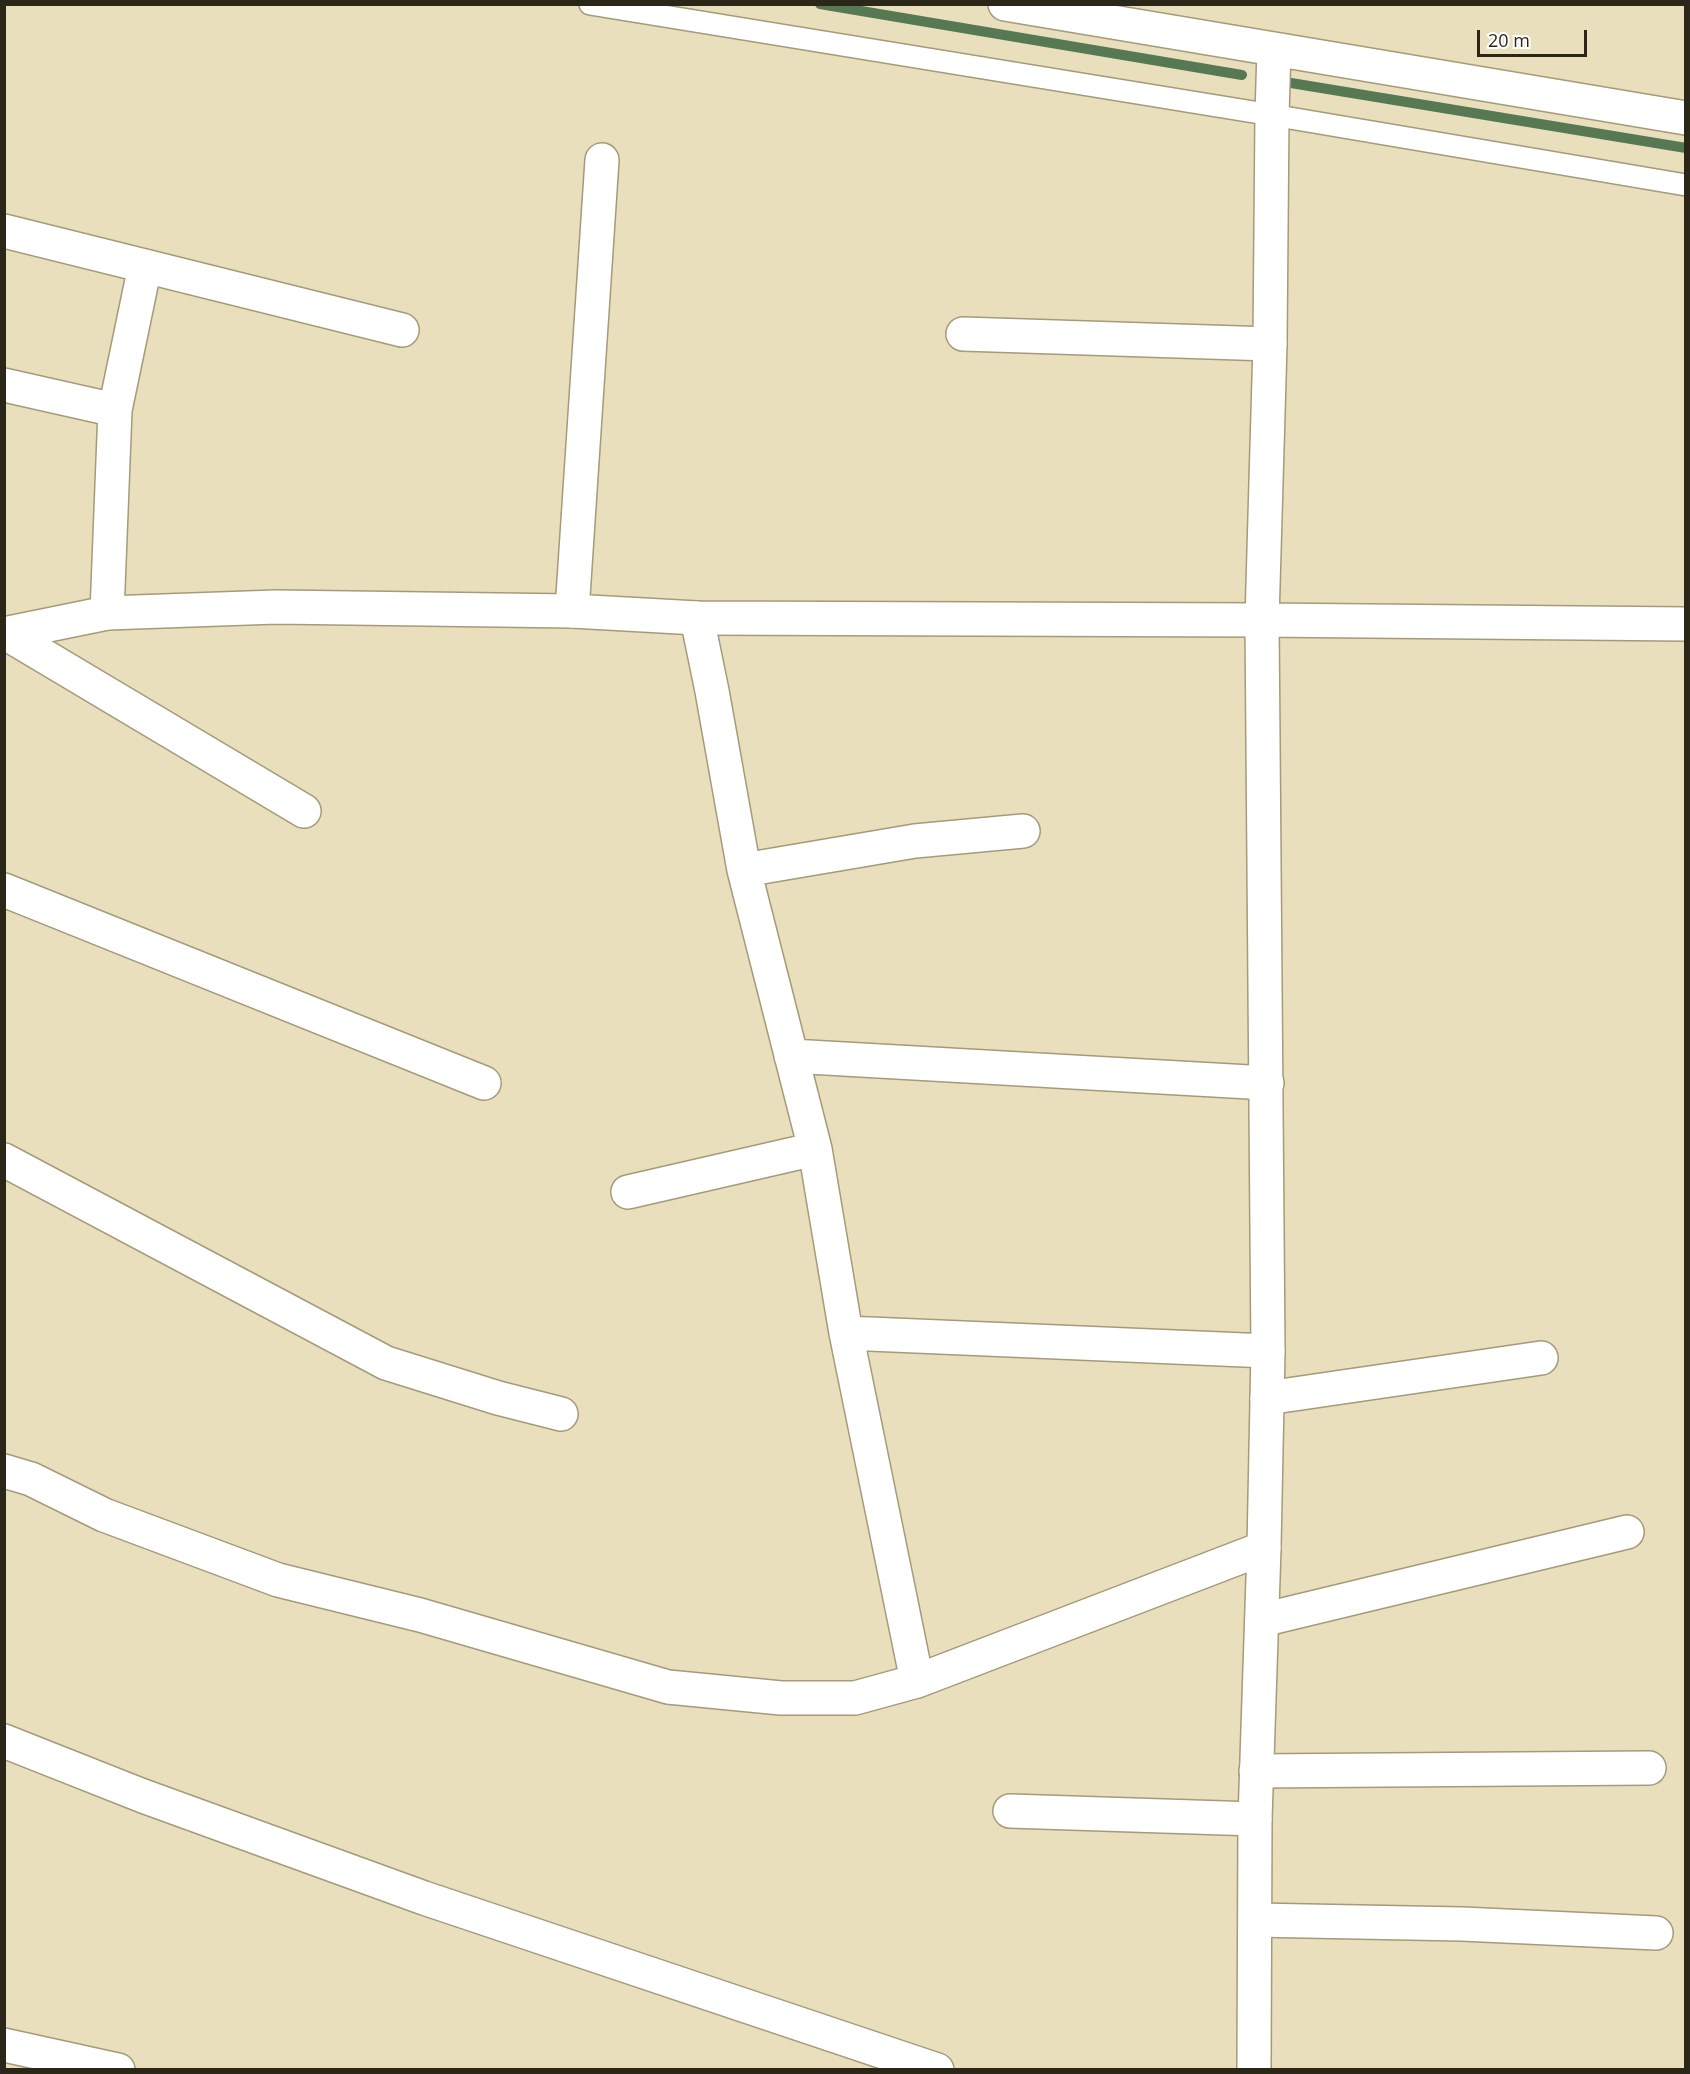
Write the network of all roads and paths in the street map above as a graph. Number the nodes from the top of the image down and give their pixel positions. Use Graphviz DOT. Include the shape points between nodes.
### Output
graph roads {
  1 [pos="590,4"];
  2 [pos="1005,4"];
  3 [pos="1075,11"];
  4 [pos="1274,50"];
  5 [pos="1272,115"];
  6 [pos="1686,118"];
  7 [pos="603,160"];
  8 [pos="1686,184"];
  9 [pos="4,231"];
  10 [pos="145,266"];
  11 [pos="402,330"];
  12 [pos="963,334"];
  13 [pos="1270,344"];
  14 [pos="4,385"];
  15 [pos="115,410"];
  16 [pos="572,611"];
  17 [pos="107,613"];
  18 [pos="697,618"];
  19 [pos="1262,620"];
  20 [pos="1686,624"];
  21 [pos="6,634"];
  22 [pos="304,811"];
  23 [pos="1023,831"];
  24 [pos="744,870"];
  25 [pos="4,890"];
  26 [pos="791,1056"];
  27 [pos="484,1083"];
  28 [pos="1267,1083"];
  29 [pos="815,1149"];
  30 [pos="4,1160"];
  31 [pos="628,1192"];
  32 [pos="846,1332"];
  33 [pos="1268,1350"];
  34 [pos="1541,1358"];
  35 [pos="1267,1398"];
  36 [pos="561,1414"];
  37 [pos="4,1471"];
  38 [pos="1627,1532"];
  39 [pos="1264,1548"];
  40 [pos="1262,1620"];
  41 [pos="917,1681"];
  42 [pos="4,1741"];
  43 [pos="1649,1768"];
  44 [pos="1256,1771"];
  45 [pos="1010,1811"];
  46 [pos="1255,1819"];
  47 [pos="1255,1920"];
  48 [pos="1656,1933"];
  49 [pos="4,2045"];
  50 [pos="118,2070"];
  51 [pos="937,2070"];
  52 [pos="1254,2070"];
  1 -- 5 [label="lane"];
  2 -- 3 [label="street"];
  3 -- 4 [label="street"];
  4 -- 5 [label="street"];
  4 -- 6 [label="street"];
  5 -- 8 [label="lane"];
  5 -- 13 [label="street"];
  7 -- 16 [label="street"];
  9 -- 10 [label="street"];
  10 -- 11 [label="street"];
  10 -- 15 [label="street"];
  12 -- 13 [label="street"];
  13 -- 19 [label="street"];
  14 -- 15 [label="street"];
  15 -- 17 [label="street"];
  16 -- 17 [label="street" via="276,607"];
  16 -- 18 [label="street"];
  17 -- 21 [label="street"];
  18 -- 19 [label="street"];
  18 -- 24 [label="street"];
  19 -- 20 [label="street"];
  19 -- 28 [label="street"];
  21 -- 22 [label="street"];
  23 -- 24 [label="street" via="915,841"];
  24 -- 26 [label="street"];
  25 -- 27 [label="street"];
  26 -- 28 [label="street"];
  26 -- 29 [label="street"];
  28 -- 33 [label="street"];
  29 -- 31 [label="street"];
  29 -- 32 [label="street"];
  30 -- 36 [label="street" via="386,1363"];
  32 -- 33 [label="street"];
  32 -- 41 [label="street"];
  33 -- 35 [label="street"];
  34 -- 35 [label="street"];
  35 -- 39 [label="street"];
  37 -- 41 [label="street" via="31,1479 104,1515 278,1580 420,1615 668,1687 781,1698 855,1698"];
  38 -- 40 [label="street"];
  39 -- 40 [label="street"];
  39 -- 41 [label="street"];
  40 -- 44 [label="street"];
  42 -- 51 [label="street" via="423,1898"];
  43 -- 44 [label="street"];
  44 -- 46 [label="street"];
  45 -- 46 [label="street"];
  46 -- 47 [label="street"];
  47 -- 48 [label="street"];
  47 -- 52 [label="street"];
  49 -- 50 [label="street"];
}
